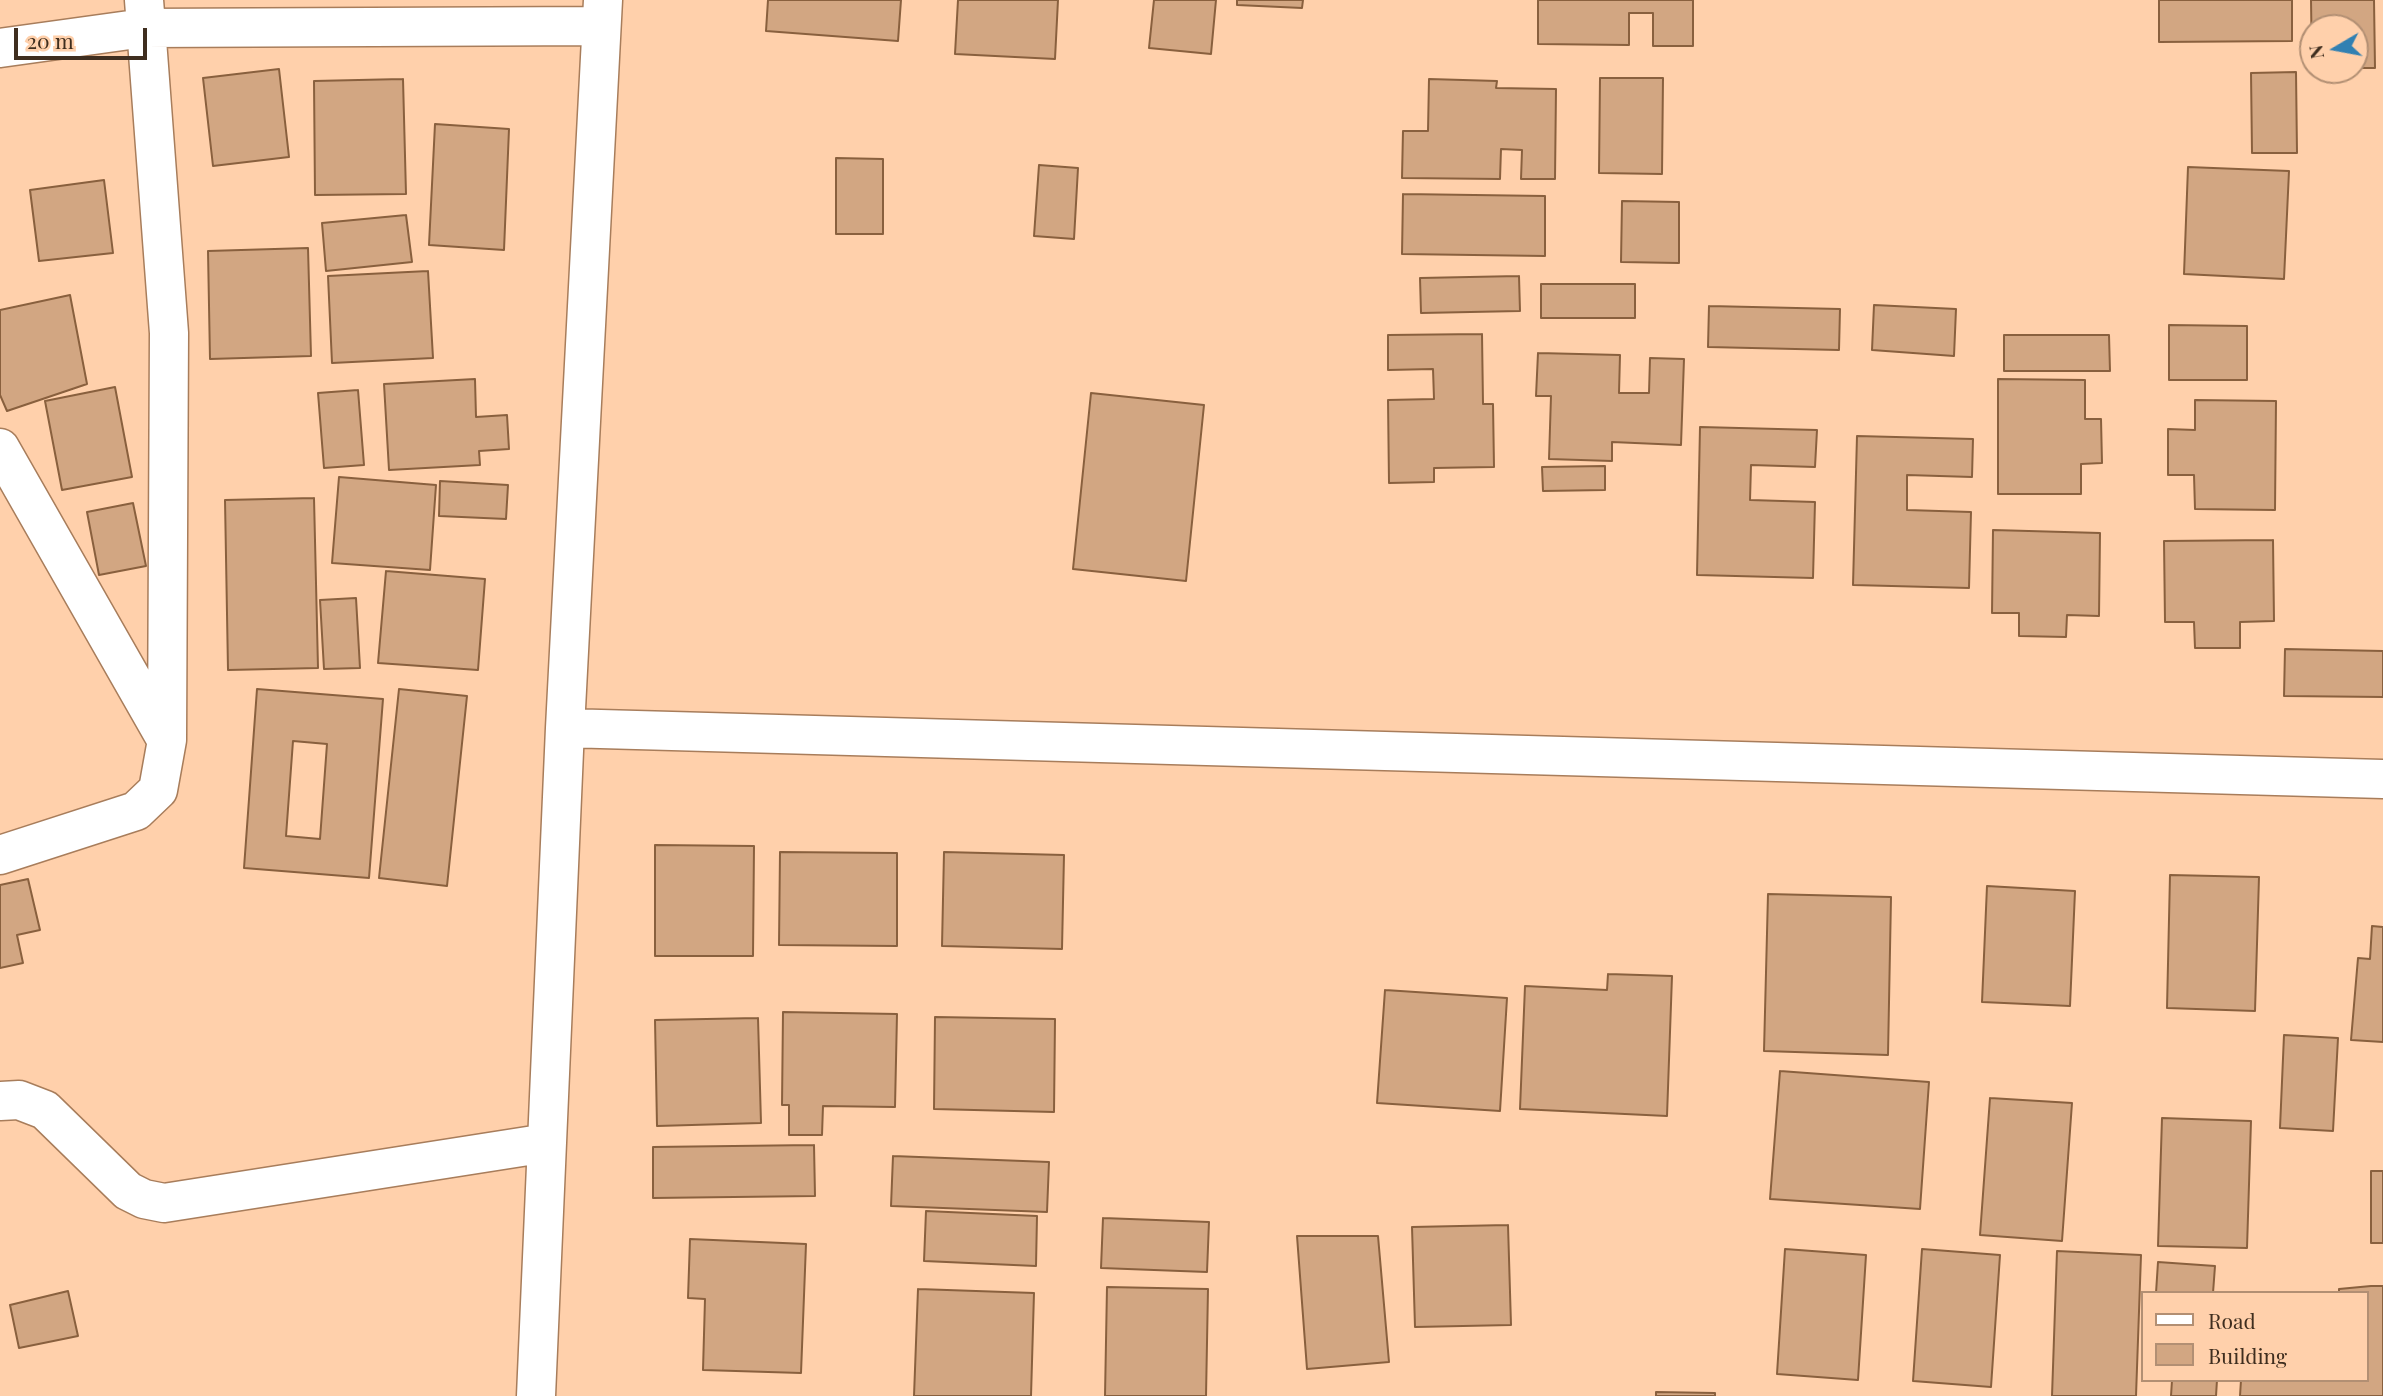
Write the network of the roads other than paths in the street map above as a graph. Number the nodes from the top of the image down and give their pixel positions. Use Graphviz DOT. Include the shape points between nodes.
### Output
graph roads {
  1 [pos="602,13"];
  2 [pos="144,14"];
  3 [pos="0,48"];
  4 [pos="0,448"];
  5 [pos="565,728"];
  6 [pos="167,740"];
  7 [pos="2383,779"];
  8 [pos="0,855"];
  9 [pos="0,1101"];
  10 [pos="547,1143"];
  11 [pos="536,1396"];
  1 -- 2 [label="street"];
  1 -- 5 [label="street"];
  2 -- 3 [label="street"];
  2 -- 6 [label="street" via="169,333"];
  4 -- 6 [label="street"];
  5 -- 7 [label="street"];
  5 -- 10 [label="street"];
  6 -- 8 [label="street" via="158,790 136,811"];
  9 -- 10 [label="street" via="19,1100 45,1110 128,1191 164,1203"];
  10 -- 11 [label="street"];
}
